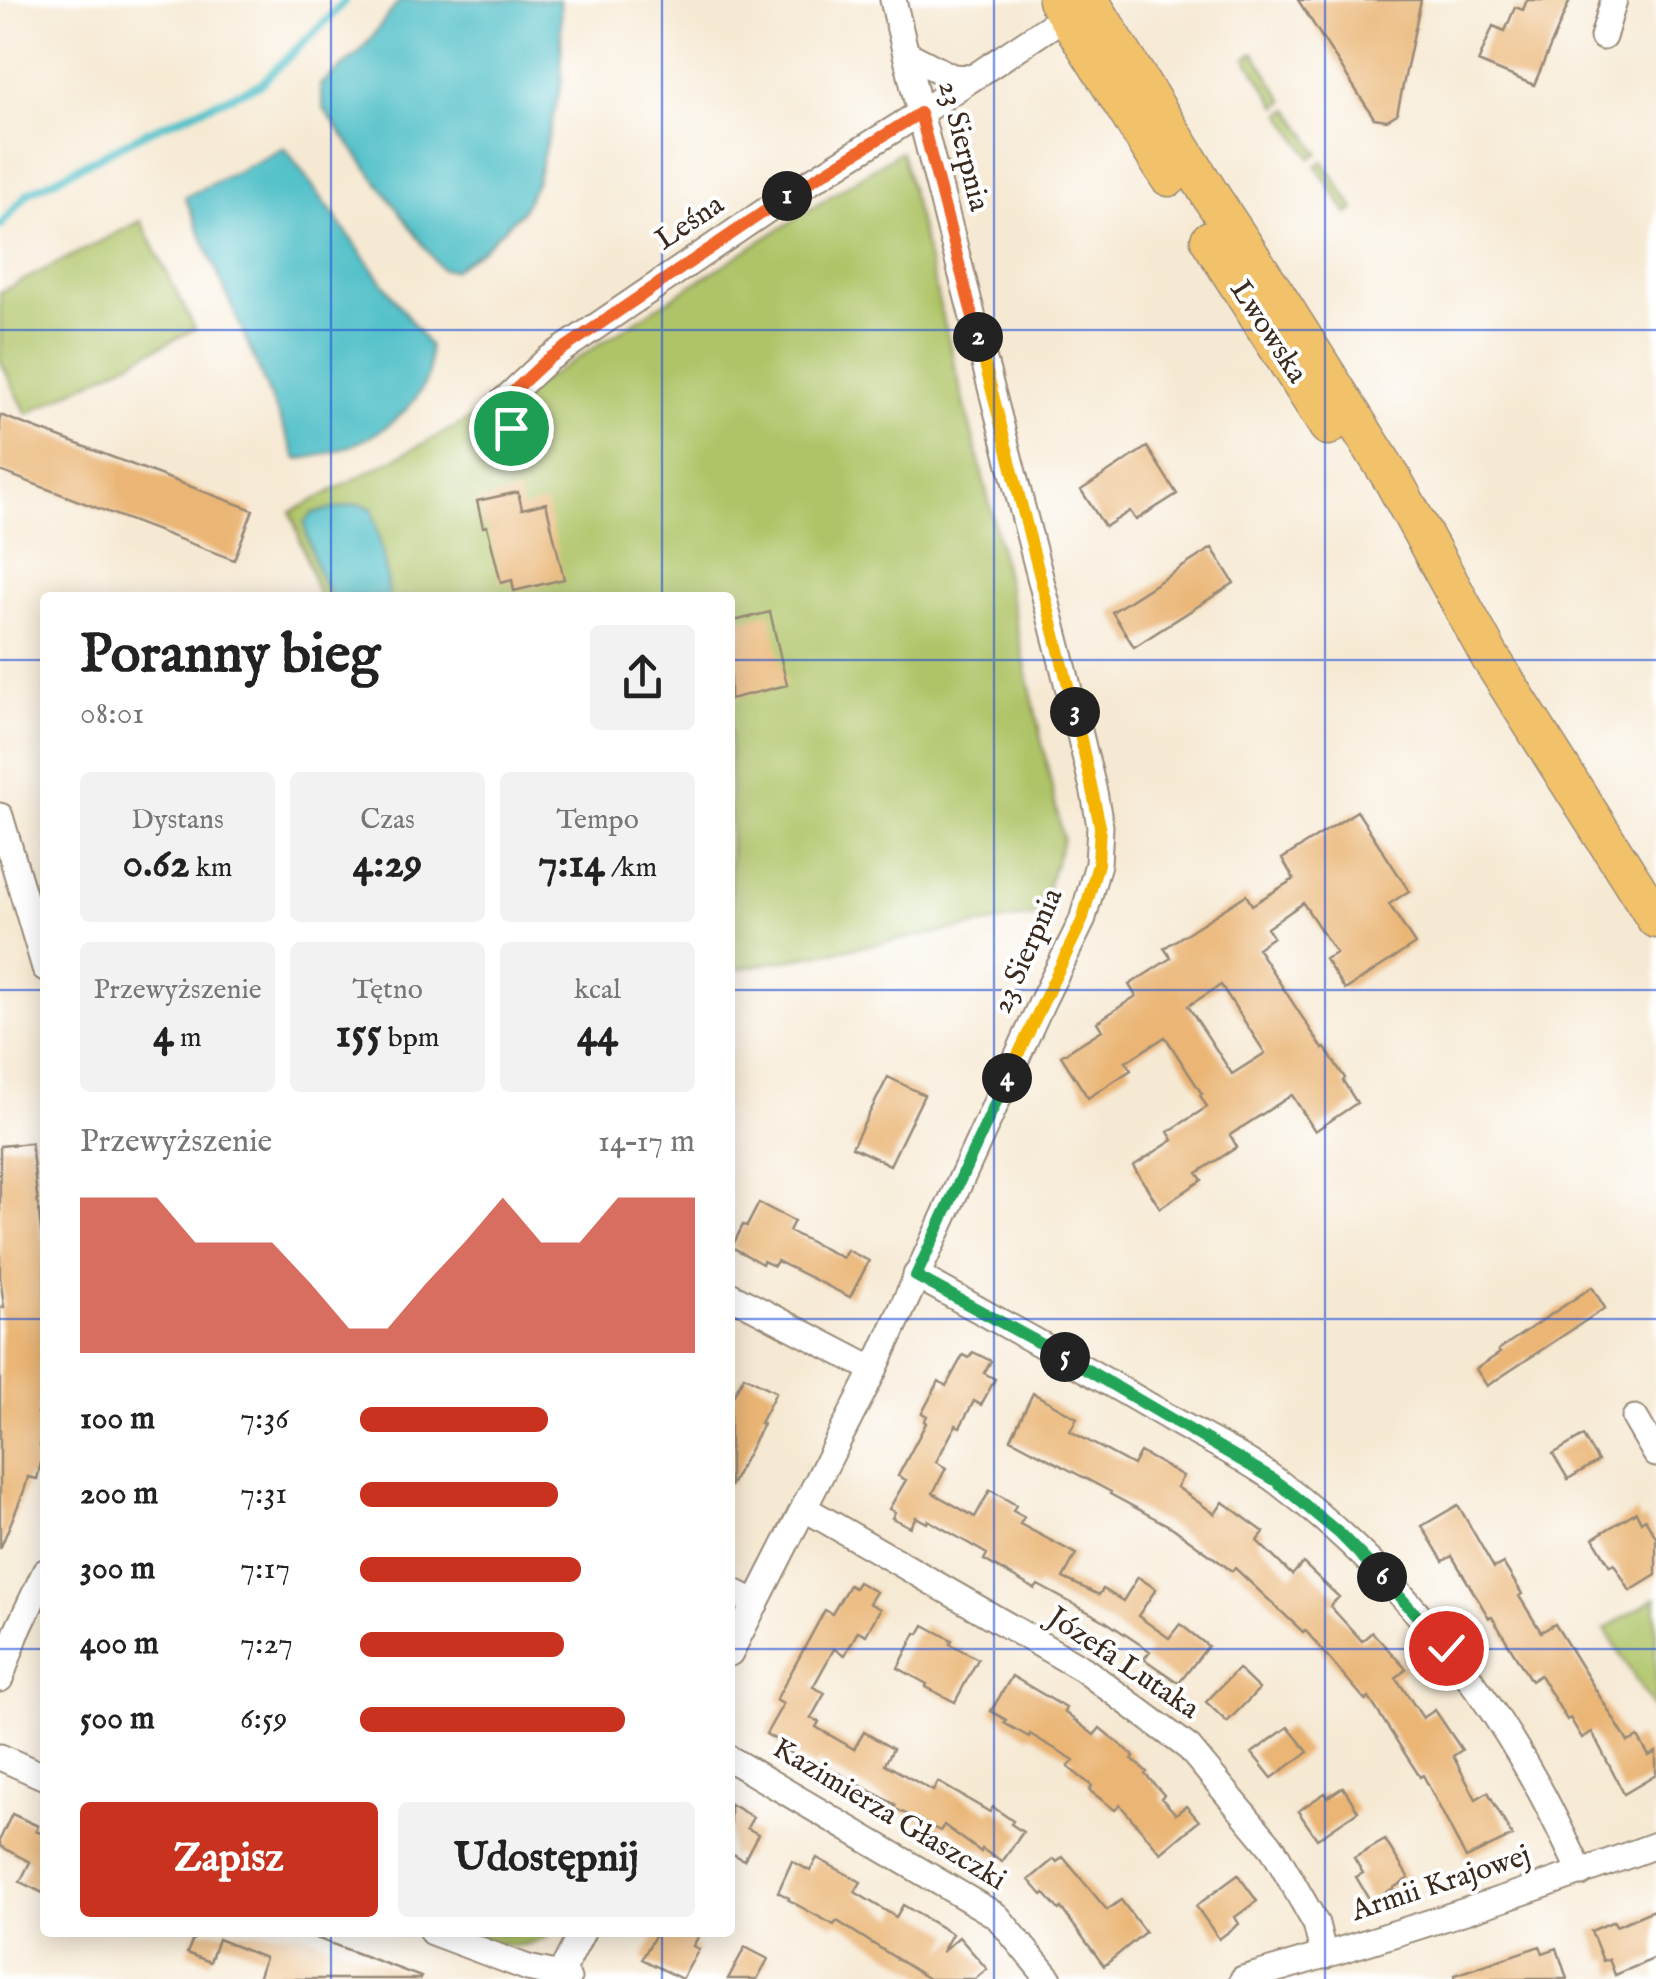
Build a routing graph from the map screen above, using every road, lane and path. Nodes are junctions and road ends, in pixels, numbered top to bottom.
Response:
1 (893, 0) edge
2 (1614, 0) edge
3 (1079, 3) edge
4 (1604, 37) dead end
5 (907, 54) junction
6 (972, 78) junction
7 (920, 113) junction
8 (528, 428) dead end
9 (0, 816) edge
10 (1656, 919) edge
11 (40, 951) edge
12 (916, 1276) junction
13 (735, 1298) edge
14 (874, 1370) junction
15 (1636, 1418) dead end
16 (1656, 1454) edge
17 (804, 1508) junction
18 (40, 1583) edge
19 (735, 1592) edge
20 (756, 1603) junction
21 (735, 1643) edge
22 (0, 1679) edge
23 (0, 1757) edge
24 (735, 1762) edge
25 (40, 1775) edge
26 (1656, 1845) edge
27 (1581, 1873) junction
28 (445, 1937) edge
29 (580, 1937) edge
30 (1324, 1956) junction
31 (562, 1978) edge
32 (1049, 1979) edge
33 (1243, 1979) edge

1 - 5 street, 23 Sierpnia
2 - 4 street
3 - 6 street, Leśna
3 - 10 main road, Lwowska
5 - 6 street, 23 Sierpnia
5 - 7 street, 23 Sierpnia
6 - 7 street, Leśna
7 - 8 street, Leśna
7 - 12 street, 23 Sierpnia
9 - 11 street
12 - 14 street, 23 Sierpnia
12 - 27 street
13 - 14 street
14 - 17 street, 23 Sierpnia
15 - 16 street
17 - 20 street, 23 Sierpnia
17 - 30 street, Józefa Lutaka
18 - 22 street
19 - 20 street
20 - 21 street, 23 Sierpnia
23 - 25 street
24 - 32 street, Kazimierza Głaszczki
26 - 27 street, Armii Krajowej
27 - 30 street, Armii Krajowej
28 - 31 street
29 - 31 street
30 - 33 street, Armii Krajowej

